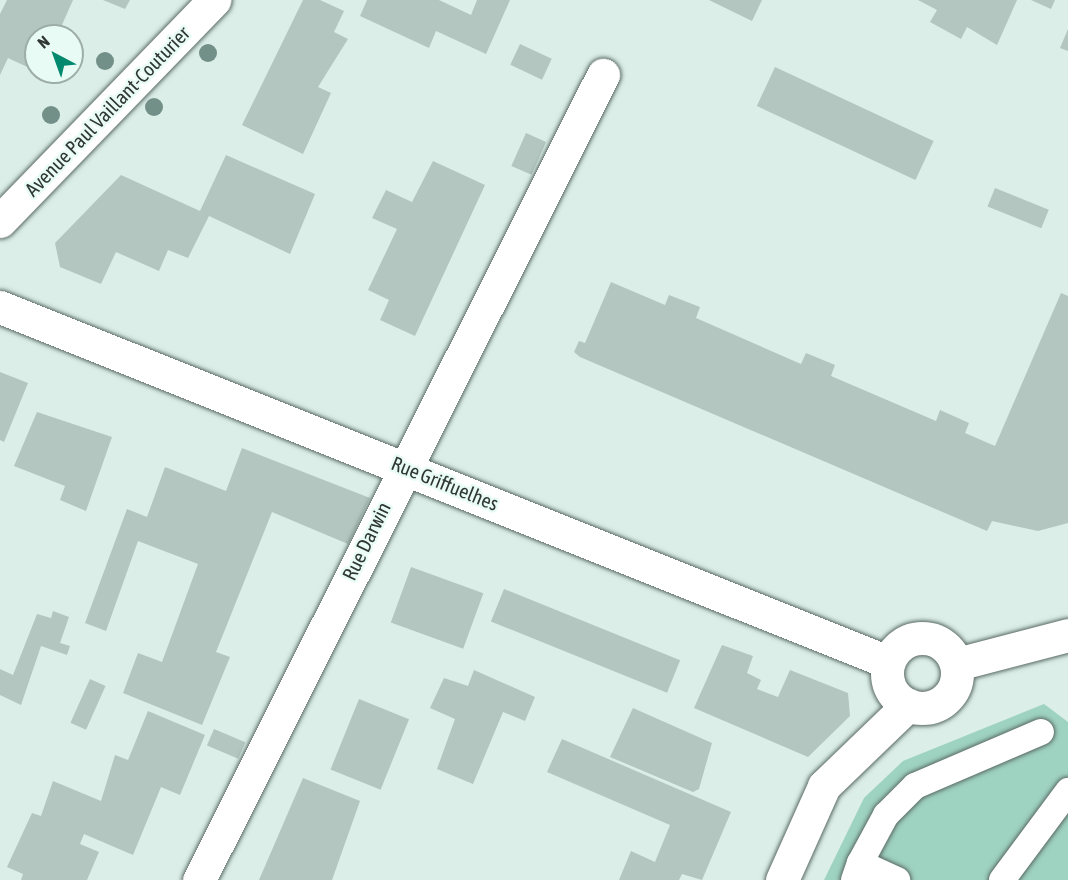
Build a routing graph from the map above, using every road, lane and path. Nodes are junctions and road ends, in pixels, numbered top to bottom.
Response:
1 (214, 0) edge
2 (603, 75) dead end
3 (0, 221) edge
4 (0, 307) edge
5 (403, 467) junction
6 (1068, 635) edge
7 (888, 662) junction
8 (957, 664) junction
9 (908, 705) junction
10 (1041, 732) dead end
11 (1068, 791) edge
12 (857, 872) edge
13 (199, 880) edge
14 (782, 880) edge
15 (897, 880) edge
16 (1002, 880) edge

1 - 3 street, Avenue Paul Vaillant-Couturier
2 - 5 street, Rue Darwin
4 - 5 street, Rue Griffuelhes
5 - 7 street, Rue Griffuelhes
5 - 13 street, Rue Darwin
6 - 8 street
7 - 8 street
7 - 9 street
8 - 9 street
9 - 14 street
10 - 12 lane
11 - 16 lane
12 - 15 lane

